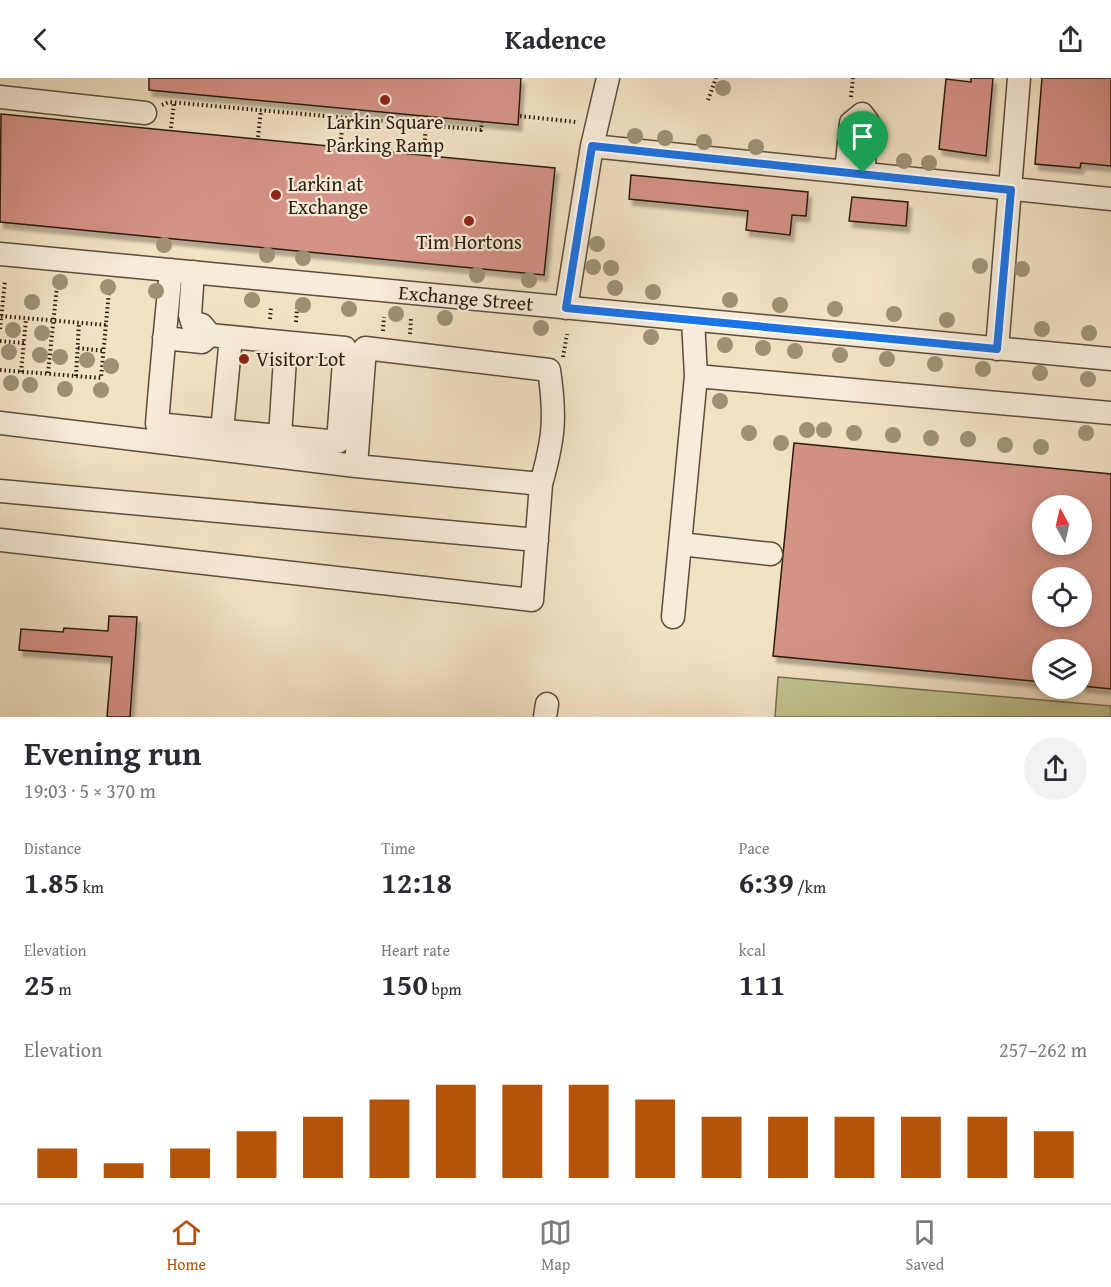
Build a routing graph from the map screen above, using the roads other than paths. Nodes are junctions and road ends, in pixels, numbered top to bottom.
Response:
1 (608, 78) edge
2 (1020, 78) edge
3 (0, 97) edge
4 (145, 113) dead end
5 (592, 146) junction
6 (1011, 190) junction
7 (1111, 199) edge
8 (0, 254) edge
9 (182, 271) junction
10 (566, 308) junction
11 (693, 320) junction
12 (220, 336) junction
13 (164, 338) junction
14 (285, 343) junction
15 (997, 349) junction
16 (1111, 359) edge
17 (696, 376) junction
18 (1111, 413) edge
19 (0, 423) edge
20 (222, 431) junction
21 (280, 436) junction
22 (356, 466) junction
23 (541, 484) junction
24 (0, 491) edge
25 (0, 540) edge
26 (537, 540) junction
27 (680, 544) junction
28 (771, 554) dead end
29 (673, 617) dead end

1 - 5 street
2 - 6 street
3 - 4 street
5 - 6 street
5 - 10 street
6 - 7 street
6 - 15 street
8 - 9 street, Exchange Street
9 - 10 street, Exchange Street
9 - 12 street
9 - 13 street
10 - 11 street, Exchange Street
11 - 15 street, Exchange Street
11 - 17 street
12 - 13 street
12 - 14 street
12 - 20 street
13 - 20 street
14 - 21 street
14 - 21 street
15 - 16 street, Exchange Street
17 - 18 street
17 - 27 street
19 - 22 street
20 - 21 street
22 - 23 street
22 - 23 street
23 - 26 street
24 - 26 street
25 - 26 street
27 - 28 street
27 - 29 street

